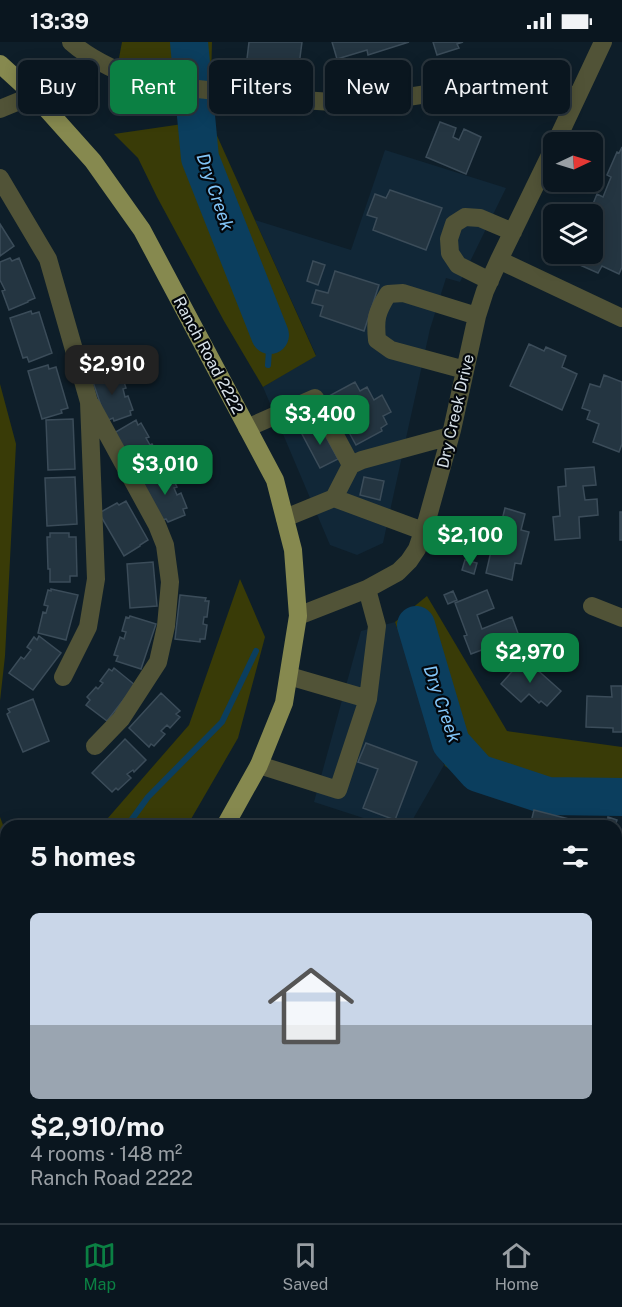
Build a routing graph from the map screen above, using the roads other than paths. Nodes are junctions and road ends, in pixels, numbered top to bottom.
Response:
1 (71, 42) edge
2 (603, 42) edge
3 (0, 64) edge
4 (18, 80) edge
5 (578, 95) junction
6 (18, 102) edge
7 (0, 109) edge
8 (51, 114) edge
9 (561, 132) edge
10 (543, 170) edge
11 (0, 178) edge
12 (513, 232) junction
13 (499, 260) junction
14 (490, 280) junction
15 (477, 316) junction
16 (622, 318) edge
17 (465, 370) junction
18 (89, 402) junction
19 (248, 428) junction
20 (450, 436) junction
21 (351, 465) junction
22 (334, 498) junction
23 (285, 518) junction
24 (423, 531) junction
25 (367, 589) junction
26 (592, 606) dead end
27 (298, 616) junction
28 (622, 618) edge
29 (289, 676) junction
30 (63, 677) dead end
31 (368, 699) junction
32 (95, 746) dead end
33 (260, 765) junction
34 (228, 820) edge

1 - 5 street
2 - 5 street
3 - 4 main road, Ranch Road 2222
5 - 9 street
6 - 7 street
8 - 19 main road, Ranch Road 2222
10 - 12 street, Dry Creek Drive
11 - 18 street
12 - 13 street, Dry Creek Drive
12 - 14 street
13 - 14 street, Dry Creek Drive
13 - 16 street
14 - 15 street, Dry Creek Drive
15 - 17 street, Dry Creek Drive
15 - 17 street
17 - 20 street, Dry Creek Drive
18 - 30 street
18 - 32 street
19 - 21 street
19 - 23 main road, Ranch Road 2222
20 - 21 street
20 - 24 street, Dry Creek Drive
21 - 22 street
22 - 23 street
22 - 24 street
23 - 27 main road, Ranch Road 2222
24 - 25 street, Dry Creek Drive
25 - 27 street, Dry Creek Drive
25 - 31 street
26 - 28 street
27 - 29 main road, Ranch Road 2222
29 - 31 street
29 - 33 main road, Ranch Road 2222
31 - 33 street
33 - 34 main road, Ranch Road 2222

